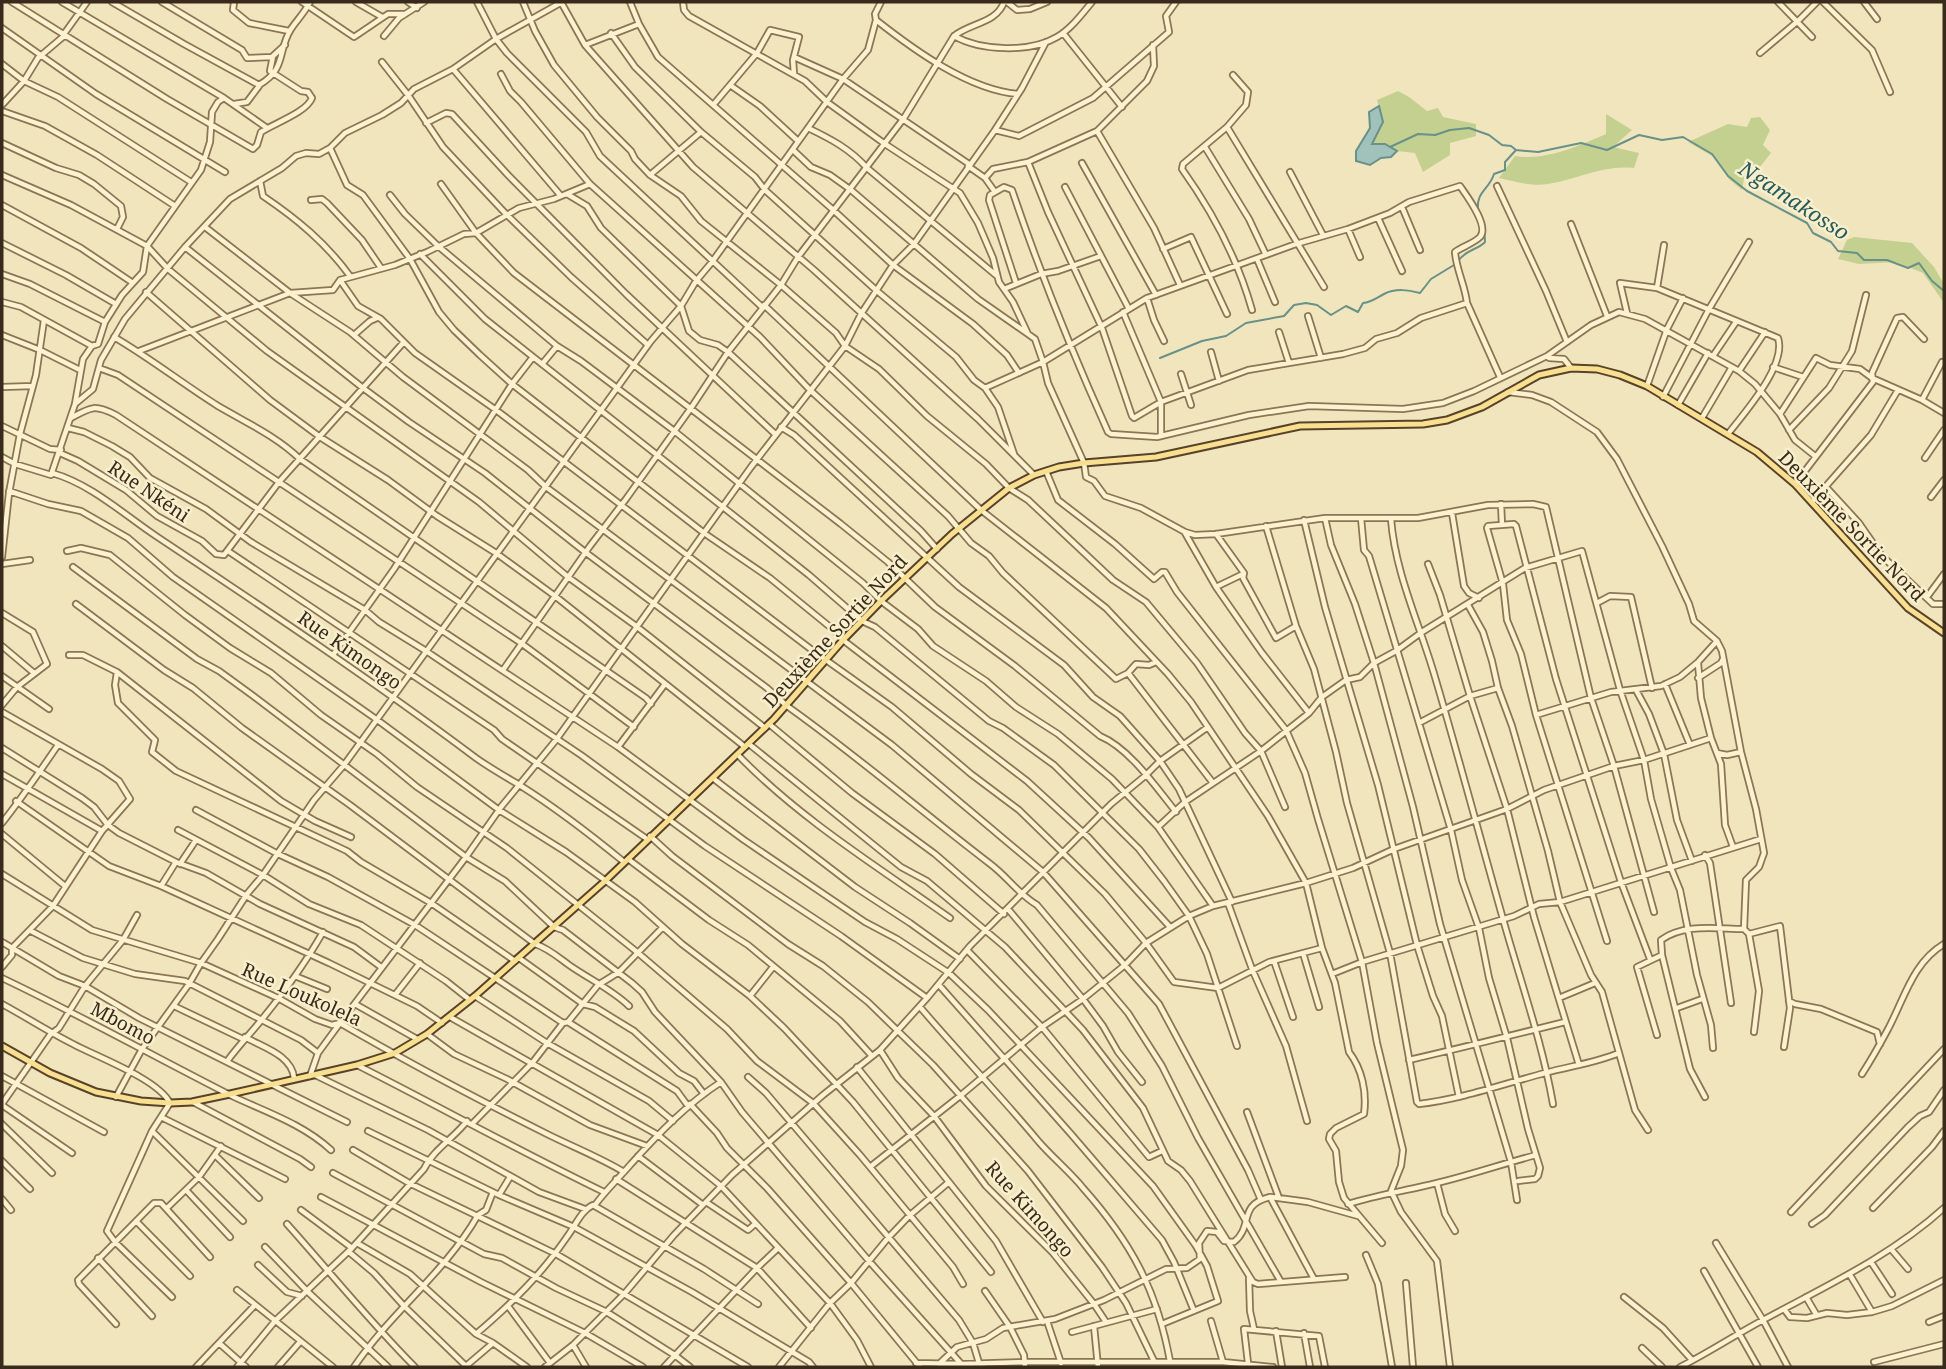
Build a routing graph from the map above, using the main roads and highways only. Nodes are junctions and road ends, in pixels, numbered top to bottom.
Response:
1 (1944, 633) edge
2 (2, 1046) edge

1 - 2 main road, Deuxième Sortie Nord

